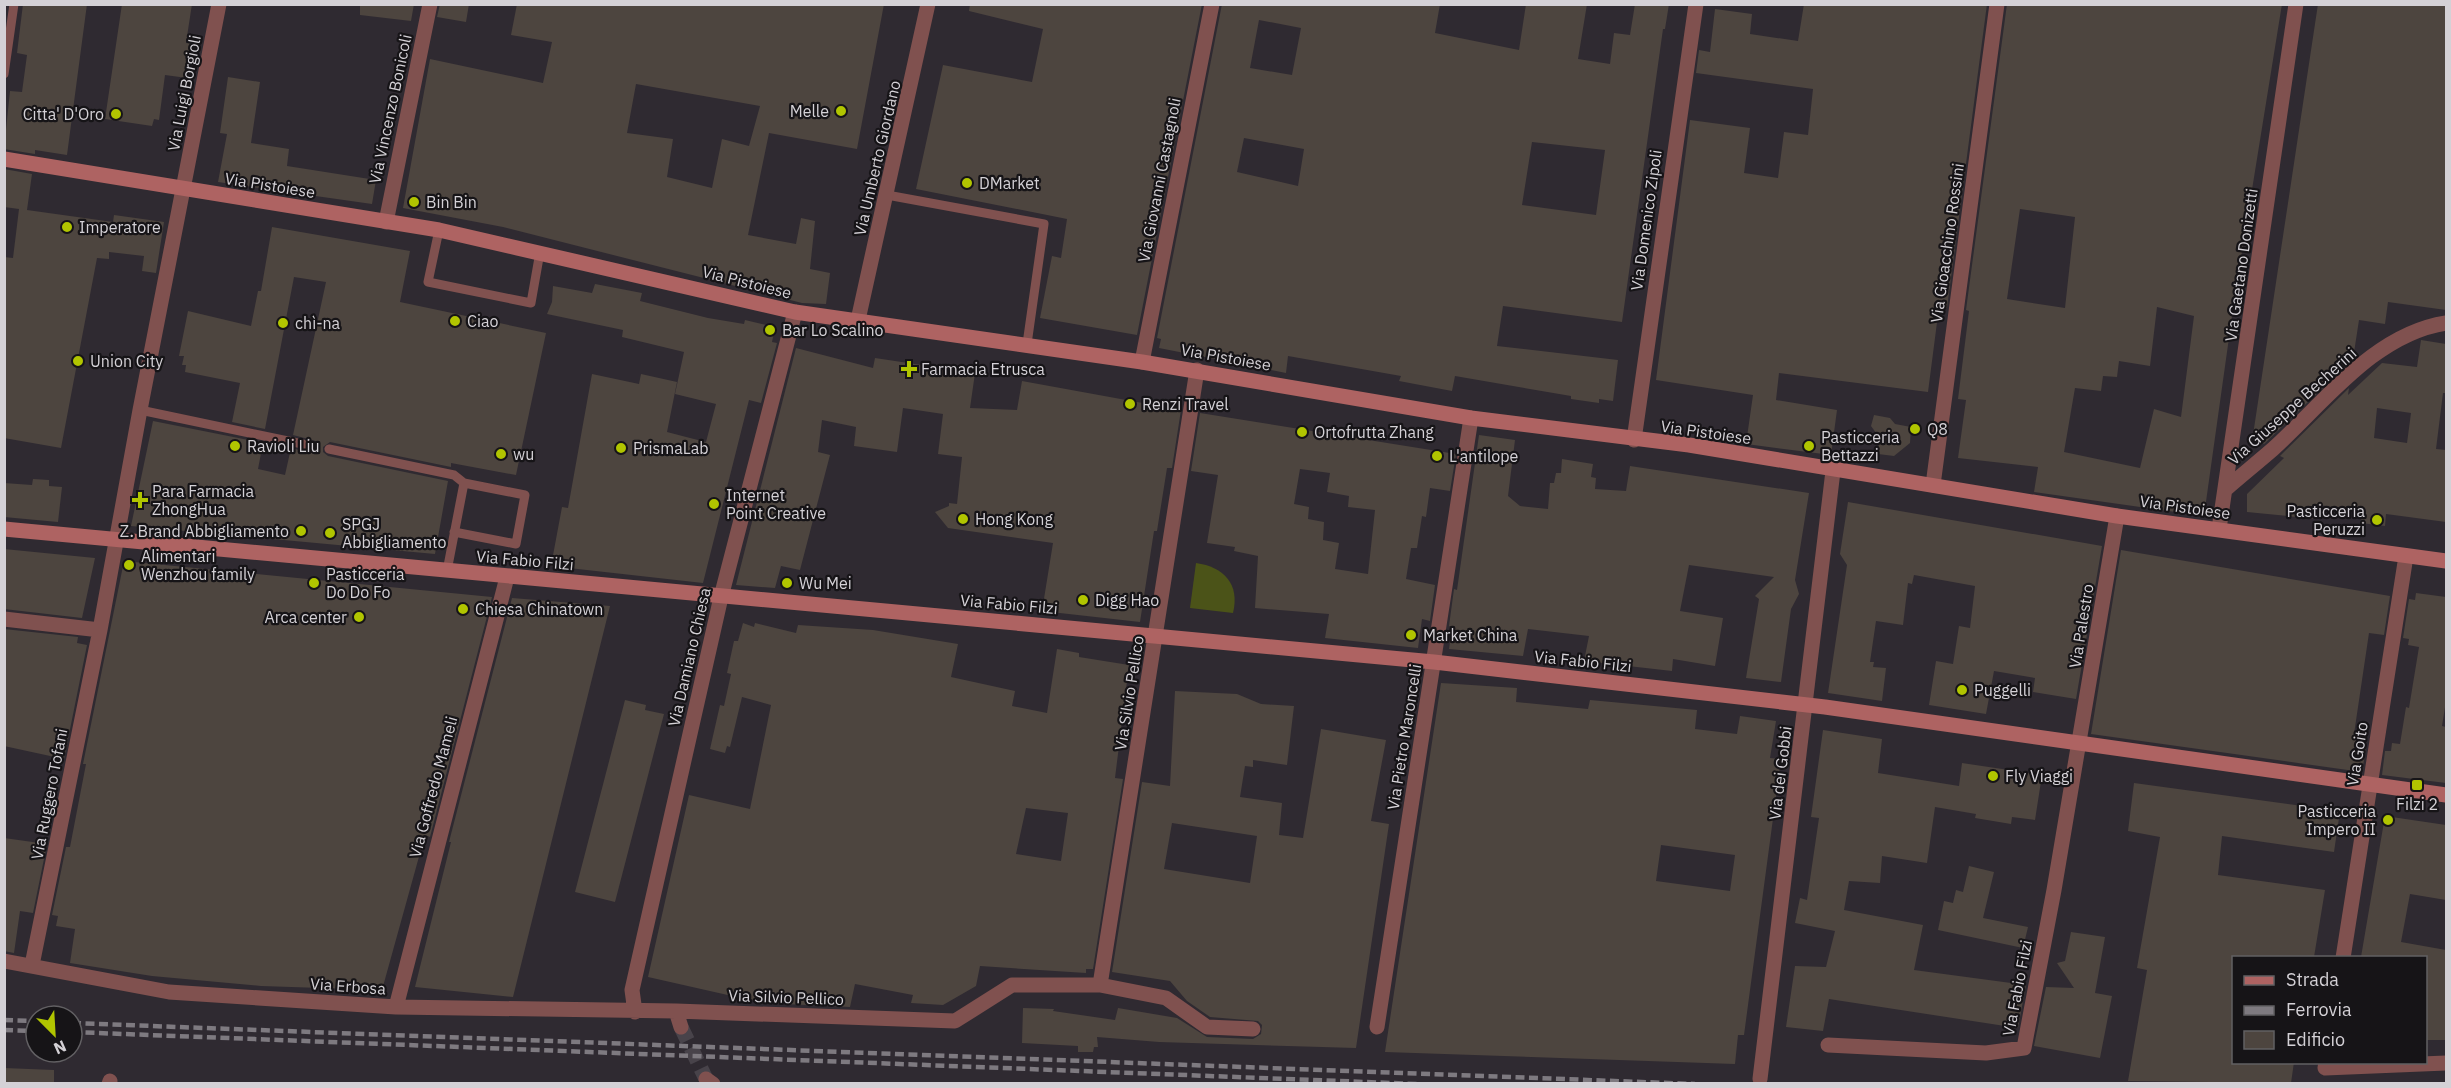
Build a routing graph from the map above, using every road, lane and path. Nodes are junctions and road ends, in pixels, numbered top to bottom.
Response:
1 (14, 4) edge
2 (219, 4) edge
3 (430, 4) edge
4 (928, 4) edge
5 (1212, 4) edge
6 (1696, 4) edge
7 (1997, 4) edge
8 (2296, 4) edge
9 (4, 74) edge
10 (4, 159) edge
11 (184, 189) junction
12 (887, 195) junction
13 (386, 222) junction
14 (439, 230) junction
15 (540, 252) junction
16 (795, 312) junction
17 (858, 320) junction
18 (2446, 323) edge
19 (1027, 344) junction
20 (1142, 362) junction
21 (1197, 370) junction
22 (140, 410) junction
23 (1471, 418) junction
24 (1634, 440) junction
25 (312, 446) dead end
26 (329, 449) dead end
27 (1833, 471) junction
28 (464, 483) junction
29 (1933, 485) junction
30 (2227, 488) junction
31 (2117, 516) junction
32 (4, 529) edge
33 (2219, 530) junction
34 (454, 532) junction
35 (116, 539) junction
36 (2406, 556) junction
37 (2446, 561) edge
38 (447, 571) junction
39 (507, 577) junction
40 (721, 597) junction
41 (4, 619) edge
42 (100, 630) junction
43 (1157, 635) junction
44 (1434, 662) junction
45 (1804, 704) junction
46 (2080, 741) junction
47 (2371, 785) junction
48 (2446, 795) edge
49 (2343, 956) edge
50 (4, 961) edge
51 (32, 965) junction
52 (1100, 985) junction
53 (396, 1007) junction
54 (676, 1011) junction
55 (635, 1012) junction
56 (681, 1026) tunnel mouth
57 (1377, 1026) dead end
58 (1253, 1029) dead end
59 (1828, 1045) dead end
60 (2446, 1063) edge
61 (2326, 1064) edge
62 (2422, 1064) edge
63 (2427, 1064) edge
64 (1760, 1079) dead end

1 - 9 lane
2 - 11 street, Via Luigi Borgioli
3 - 13 street, Via Vincenzo Bonicoli
4 - 12 street, Via Umberto Giordano
5 - 20 street, Via Giovanni Castagnoli
6 - 24 street, Via Domenico Zipoli
7 - 29 street, Via Gioacchino Rossini
8 - 30 street, Via Gaetano Donizetti
10 - 11 street, Via Pistoiese
11 - 13 street, Via Pistoiese
11 - 22 street, Via Luigi Borgioli
12 - 17 street, Via Umberto Giordano
12 - 19 lane
13 - 14 street, Via Pistoiese
14 - 15 street, Via Pistoiese
14 - 15 lane
15 - 16 street, Via Pistoiese
16 - 17 street, Via Pistoiese
16 - 40 street, Via Damiano Chiesa
17 - 19 street, Via Pistoiese
18 - 30 street, Via Giuseppe Becherini
19 - 20 street, Via Pistoiese
20 - 21 street, Via Pistoiese
21 - 23 street, Via Pistoiese
21 - 43 street, Via Silvio Pellico
22 - 25 lane
22 - 35 street, Via Ruggero Tofani
23 - 24 street, Via Pistoiese
23 - 44 street, Via Pietro Maroncelli
24 - 27 street, Via Pistoiese
26 - 28 lane
27 - 29 street, Via Pistoiese
27 - 45 street, Via dei Gobbi
28 - 34 lane
28 - 34 lane
29 - 31 street, Via Pistoiese
30 - 33 street, Via Gaetano Donizetti
31 - 33 street, Via Pistoiese
31 - 46 street, Via Palestro
32 - 35 street, Via Fabio Filzi
33 - 36 street, Via Pistoiese
34 - 38 lane
35 - 38 street, Via Fabio Filzi
35 - 42 street, Via Ruggero Tofani
36 - 37 street, Via Pistoiese
36 - 47 street, Via Goito
38 - 39 street, Via Fabio Filzi
39 - 40 street, Via Fabio Filzi
39 - 53 street, Via Goffredo Mameli
40 - 43 street, Via Fabio Filzi
40 - 55 street, Via Damiano Chiesa
41 - 42 street
42 - 51 street, Via Ruggero Tofani
43 - 44 street, Via Fabio Filzi
43 - 52 street, Via Silvio Pellico
44 - 45 street, Via Fabio Filzi
44 - 57 street, Via Pietro Maroncelli
45 - 46 street, Via Fabio Filzi
45 - 64 street, Via dei Gobbi
46 - 47 street, Via Fabio Filzi
46 - 59 street, Via Fabio Filzi
47 - 48 street, Via Fabio Filzi
47 - 49 street, Via Goito
50 - 51 street, Via Erbosa
51 - 53 street, Via Erbosa
52 - 54 street, Via Silvio Pellico
52 - 58 street, Via Silvio Pellico
53 - 55 street, Via Erbosa
54 - 55 street, Via Erbosa
54 - 56 street
60 - 63 street
61 - 62 street

